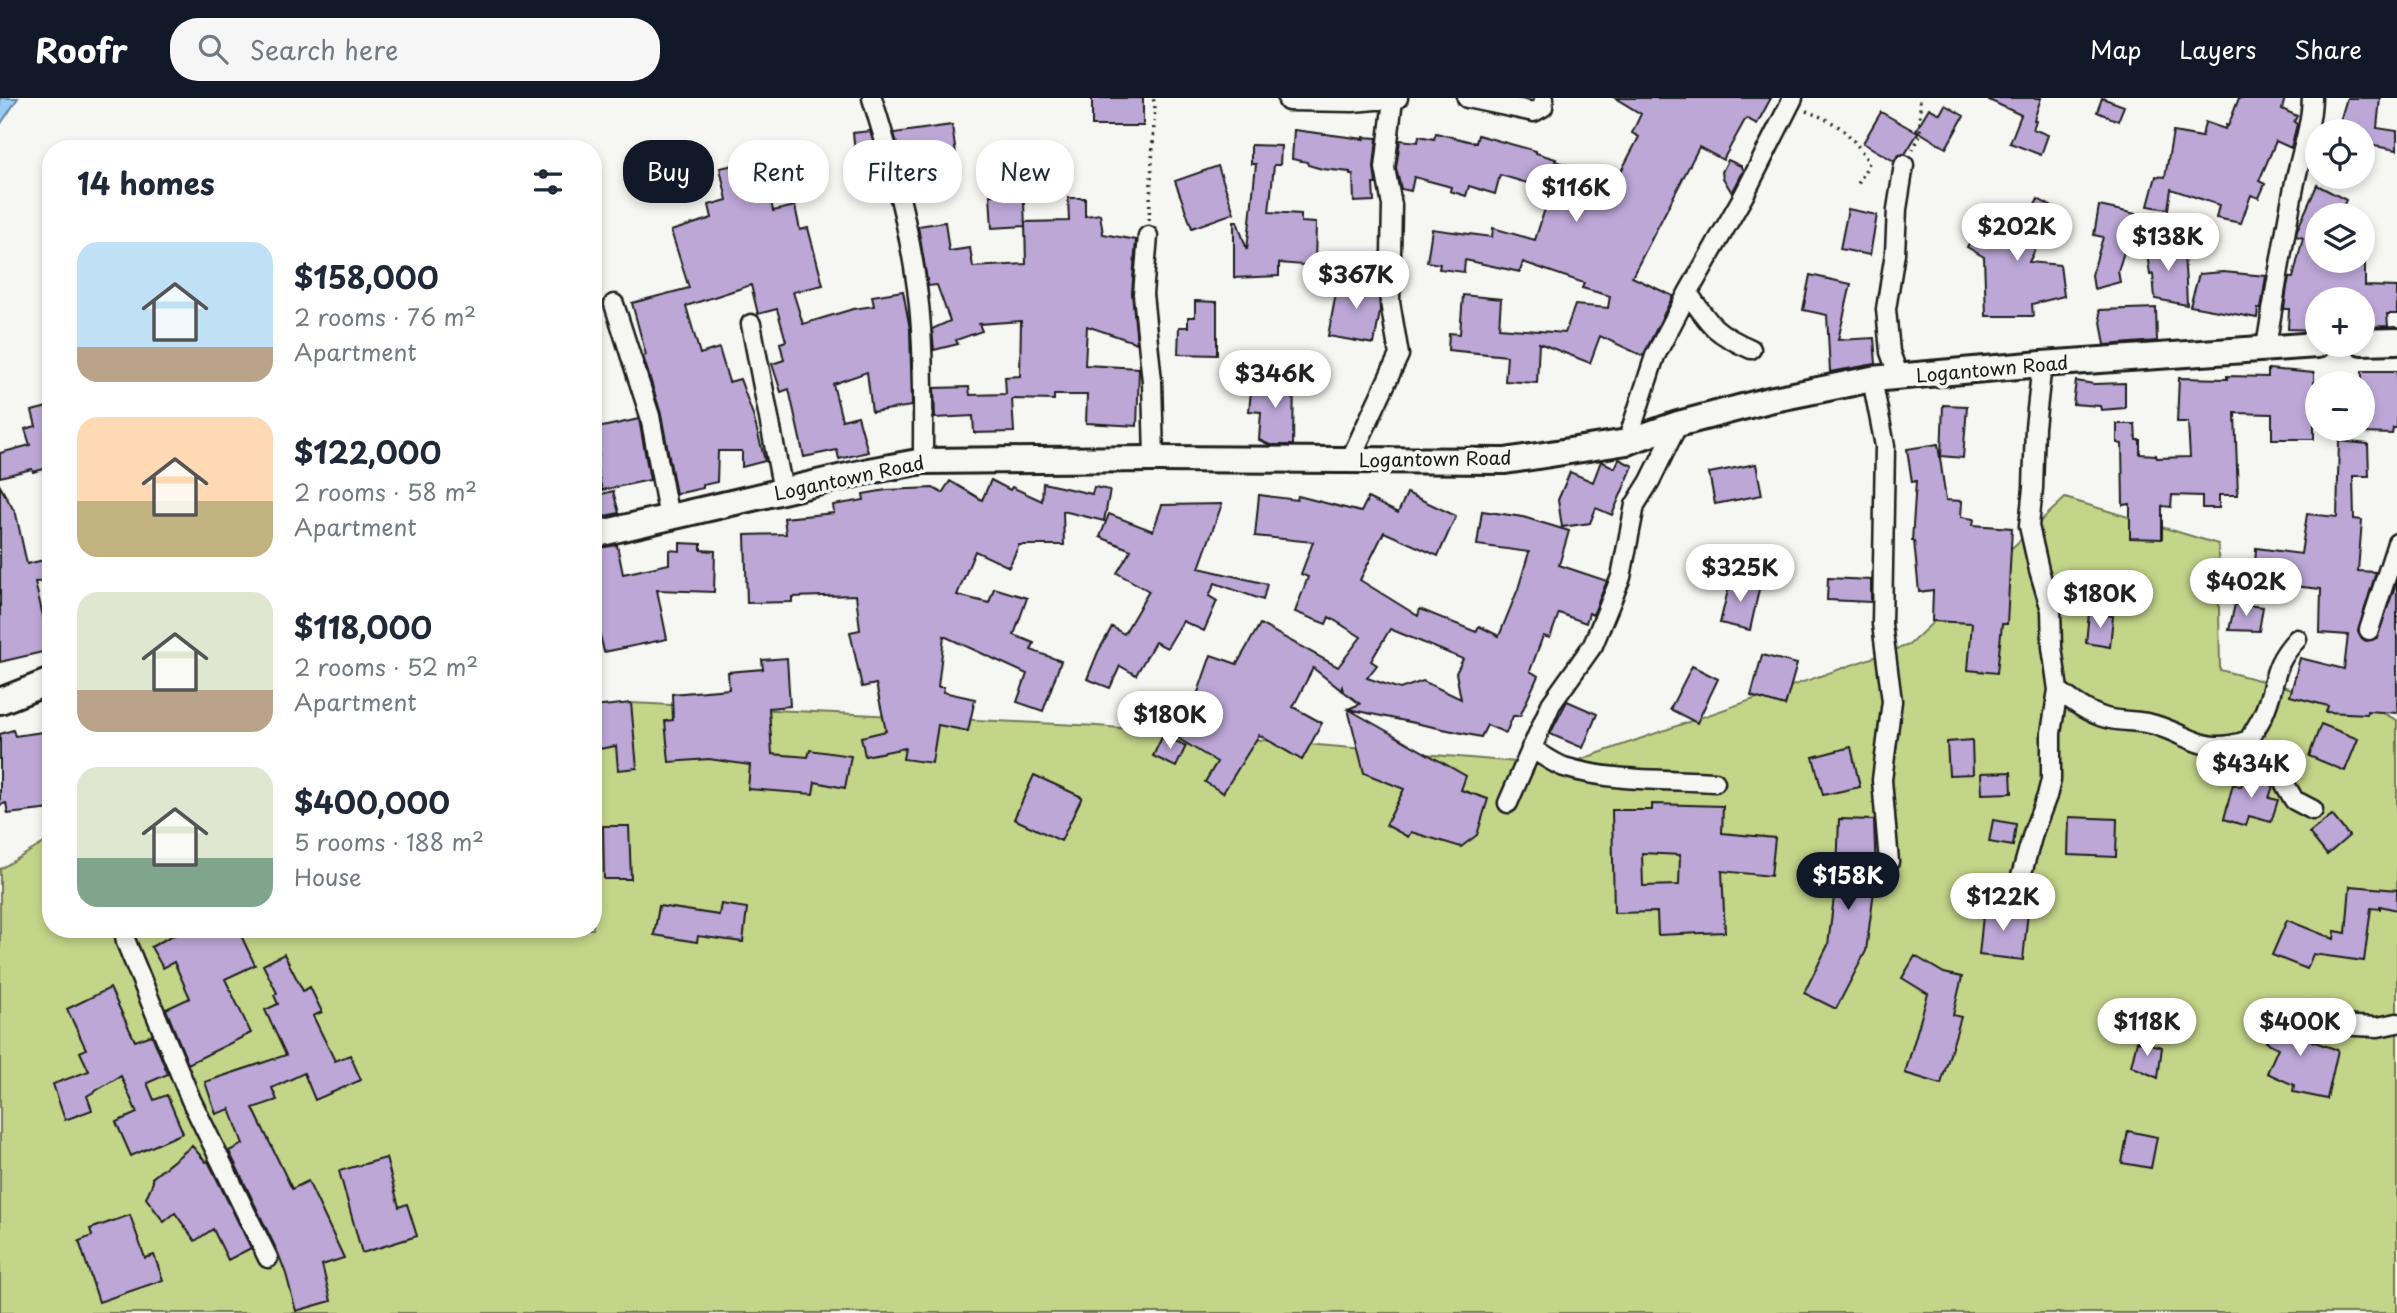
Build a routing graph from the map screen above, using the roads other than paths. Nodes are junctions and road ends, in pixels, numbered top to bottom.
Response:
1 (872, 98) edge
2 (1467, 98) edge
3 (1544, 98) edge
4 (2312, 98) edge
5 (1396, 99) edge
6 (1288, 101) dead end
7 (1792, 102) edge
8 (1904, 165) road end
9 (1148, 236) road end
10 (1688, 293) junction
11 (614, 304) dead end
12 (751, 324) dead end
13 (2397, 341) edge
14 (2375, 342) edge
15 (2305, 345) edge
16 (2266, 347) junction
17 (1751, 349) dead end
18 (2042, 364) junction
19 (1899, 377) junction
20 (1872, 379) junction
21 (1678, 424) junction
22 (1627, 442) junction
23 (1154, 459) junction
24 (1349, 460) junction
25 (923, 461) junction
26 (783, 491) junction
27 (669, 518) junction
28 (602, 533) edge
29 (2397, 544) edge
30 (2369, 630) dead end
31 (2297, 639) dead end
32 (42, 685) edge
33 (2058, 690) junction
34 (0, 701) edge
35 (2249, 740) junction
36 (1531, 748) junction
37 (1715, 782) dead end
38 (1508, 803) dead end
39 (2313, 810) dead end
40 (1889, 862) dead end
41 (2016, 894) dead end
42 (125, 938) edge
43 (2304, 1011) dead end
44 (2397, 1023) edge
45 (268, 1258) dead end

1 - 25 street
2 - 3 street
4 - 16 street
5 - 6 street
5 - 24 street
7 - 10 street
8 - 19 street
9 - 23 street
10 - 17 street
10 - 22 street
11 - 27 street
12 - 26 street
13 - 14 street
15 - 16 street, Logantown Road
16 - 18 street, Logantown Road
18 - 19 street, Logantown Road
18 - 33 street
19 - 20 street, Logantown Road
20 - 21 street, Logantown Road
20 - 40 street
21 - 22 street, Logantown Road
21 - 36 street
22 - 24 street, Logantown Road
23 - 24 street, Logantown Road
23 - 25 street, Logantown Road
25 - 26 street, Logantown Road
26 - 27 street, Logantown Road
27 - 28 street, Logantown Road
29 - 30 street
31 - 35 street
32 - 34 street
33 - 35 street
33 - 41 street
35 - 39 street
36 - 37 street
36 - 38 street
42 - 45 street
43 - 44 street

